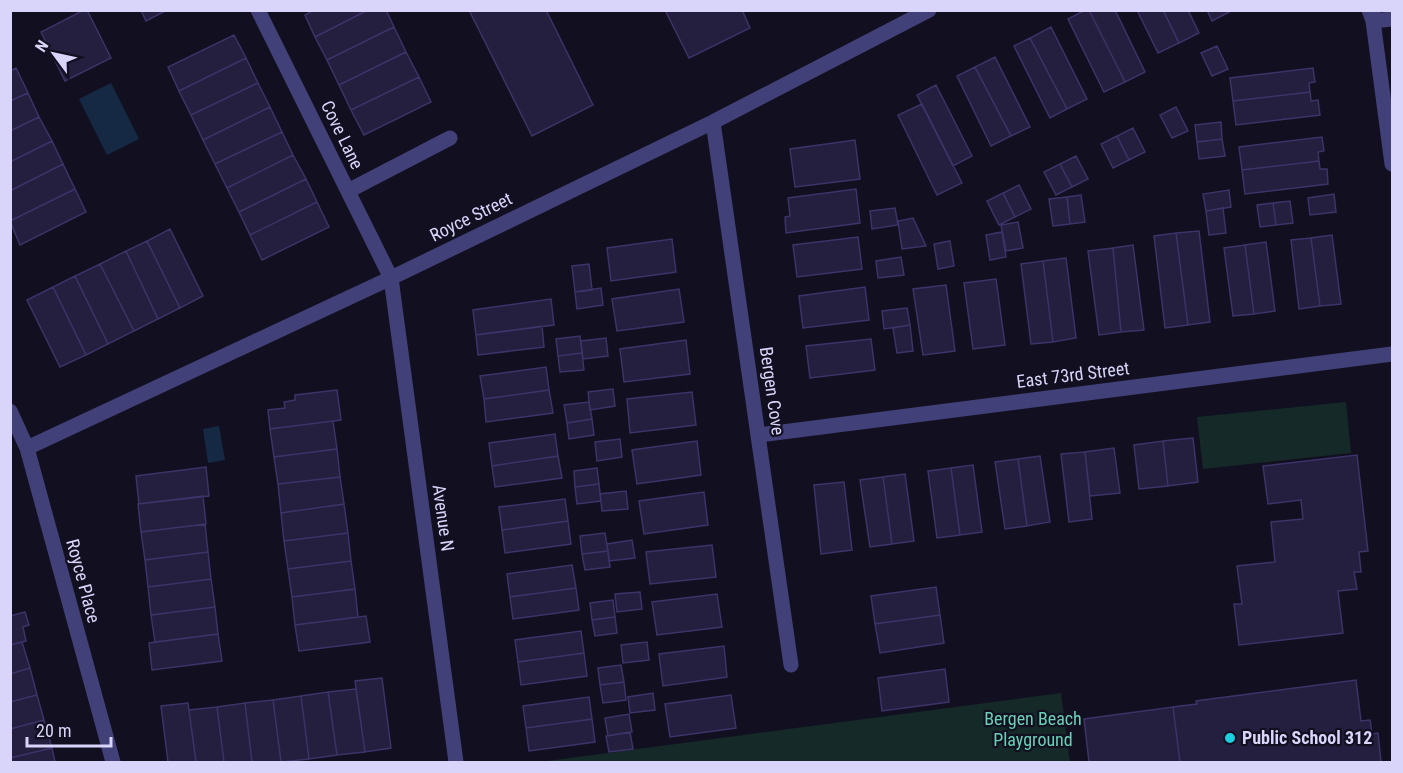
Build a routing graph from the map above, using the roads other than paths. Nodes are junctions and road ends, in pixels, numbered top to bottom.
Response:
1 (258, 10) edge
2 (928, 10) edge
3 (1372, 14) edge
4 (1392, 19) edge
5 (713, 122) junction
6 (450, 138) dead end
7 (1392, 164) edge
8 (348, 191) junction
9 (391, 278) junction
10 (1392, 354) edge
11 (10, 411) edge
12 (759, 435) junction
13 (27, 448) junction
14 (791, 665) dead end
15 (113, 762) edge
16 (456, 762) edge

1 - 8 street, Cove Lane
2 - 5 street, Royce Street
3 - 4 street
3 - 7 street
5 - 9 street, Royce Street
5 - 12 street, Bergen Cove
6 - 8 street
8 - 9 street, Cove Lane
9 - 13 street, Royce Street
9 - 16 street, Avenue N
10 - 12 street, East 73rd Street
11 - 13 street, Royce Place
12 - 14 street, Bergen Cove
13 - 15 street, Royce Place

